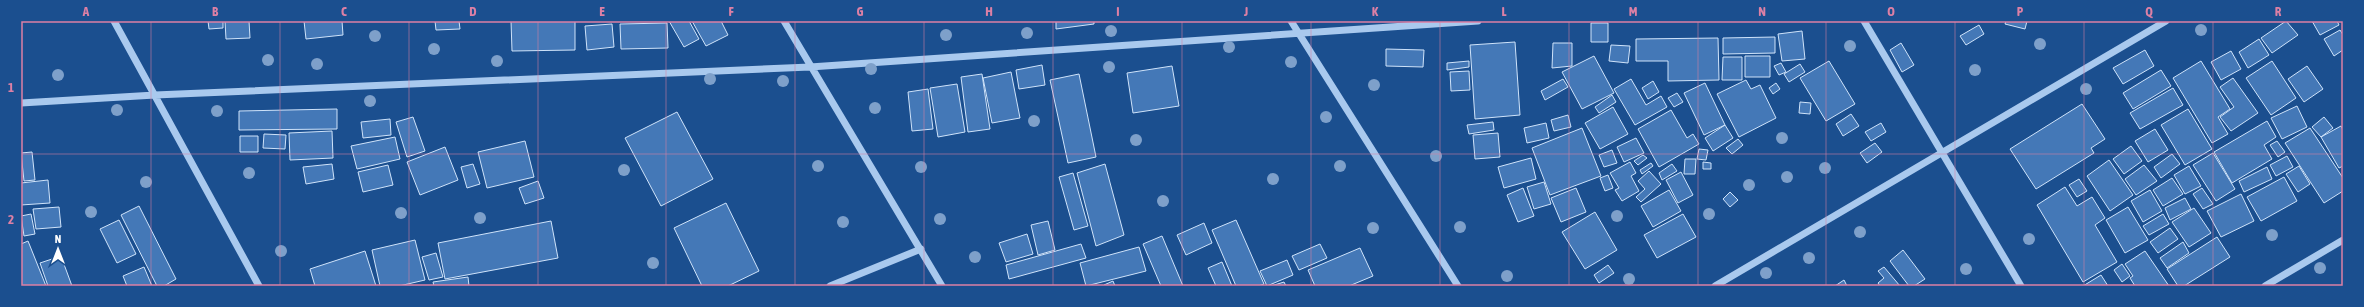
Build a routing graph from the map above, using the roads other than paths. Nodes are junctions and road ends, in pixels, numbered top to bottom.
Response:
1 (114, 21) edge
2 (784, 21) edge
3 (1291, 21) edge
4 (1478, 21) edge
5 (1864, 21) edge
6 (2166, 21) edge
7 (1299, 35) junction
8 (810, 67) junction
9 (155, 95) junction
10 (21, 103) edge
11 (1944, 152) junction
12 (2343, 240) edge
13 (921, 249) junction
14 (259, 286) edge
15 (830, 286) edge
16 (942, 286) edge
17 (1458, 286) edge
18 (1715, 286) edge
19 (2021, 286) edge
20 (2265, 286) edge

1 - 9 street
2 - 8 street
3 - 7 street
4 - 7 street
5 - 11 street
6 - 11 street
7 - 8 street
7 - 17 street
8 - 9 street
8 - 13 street
9 - 10 street
9 - 14 street
11 - 18 street
11 - 19 street
12 - 20 street
13 - 15 street
13 - 16 street

